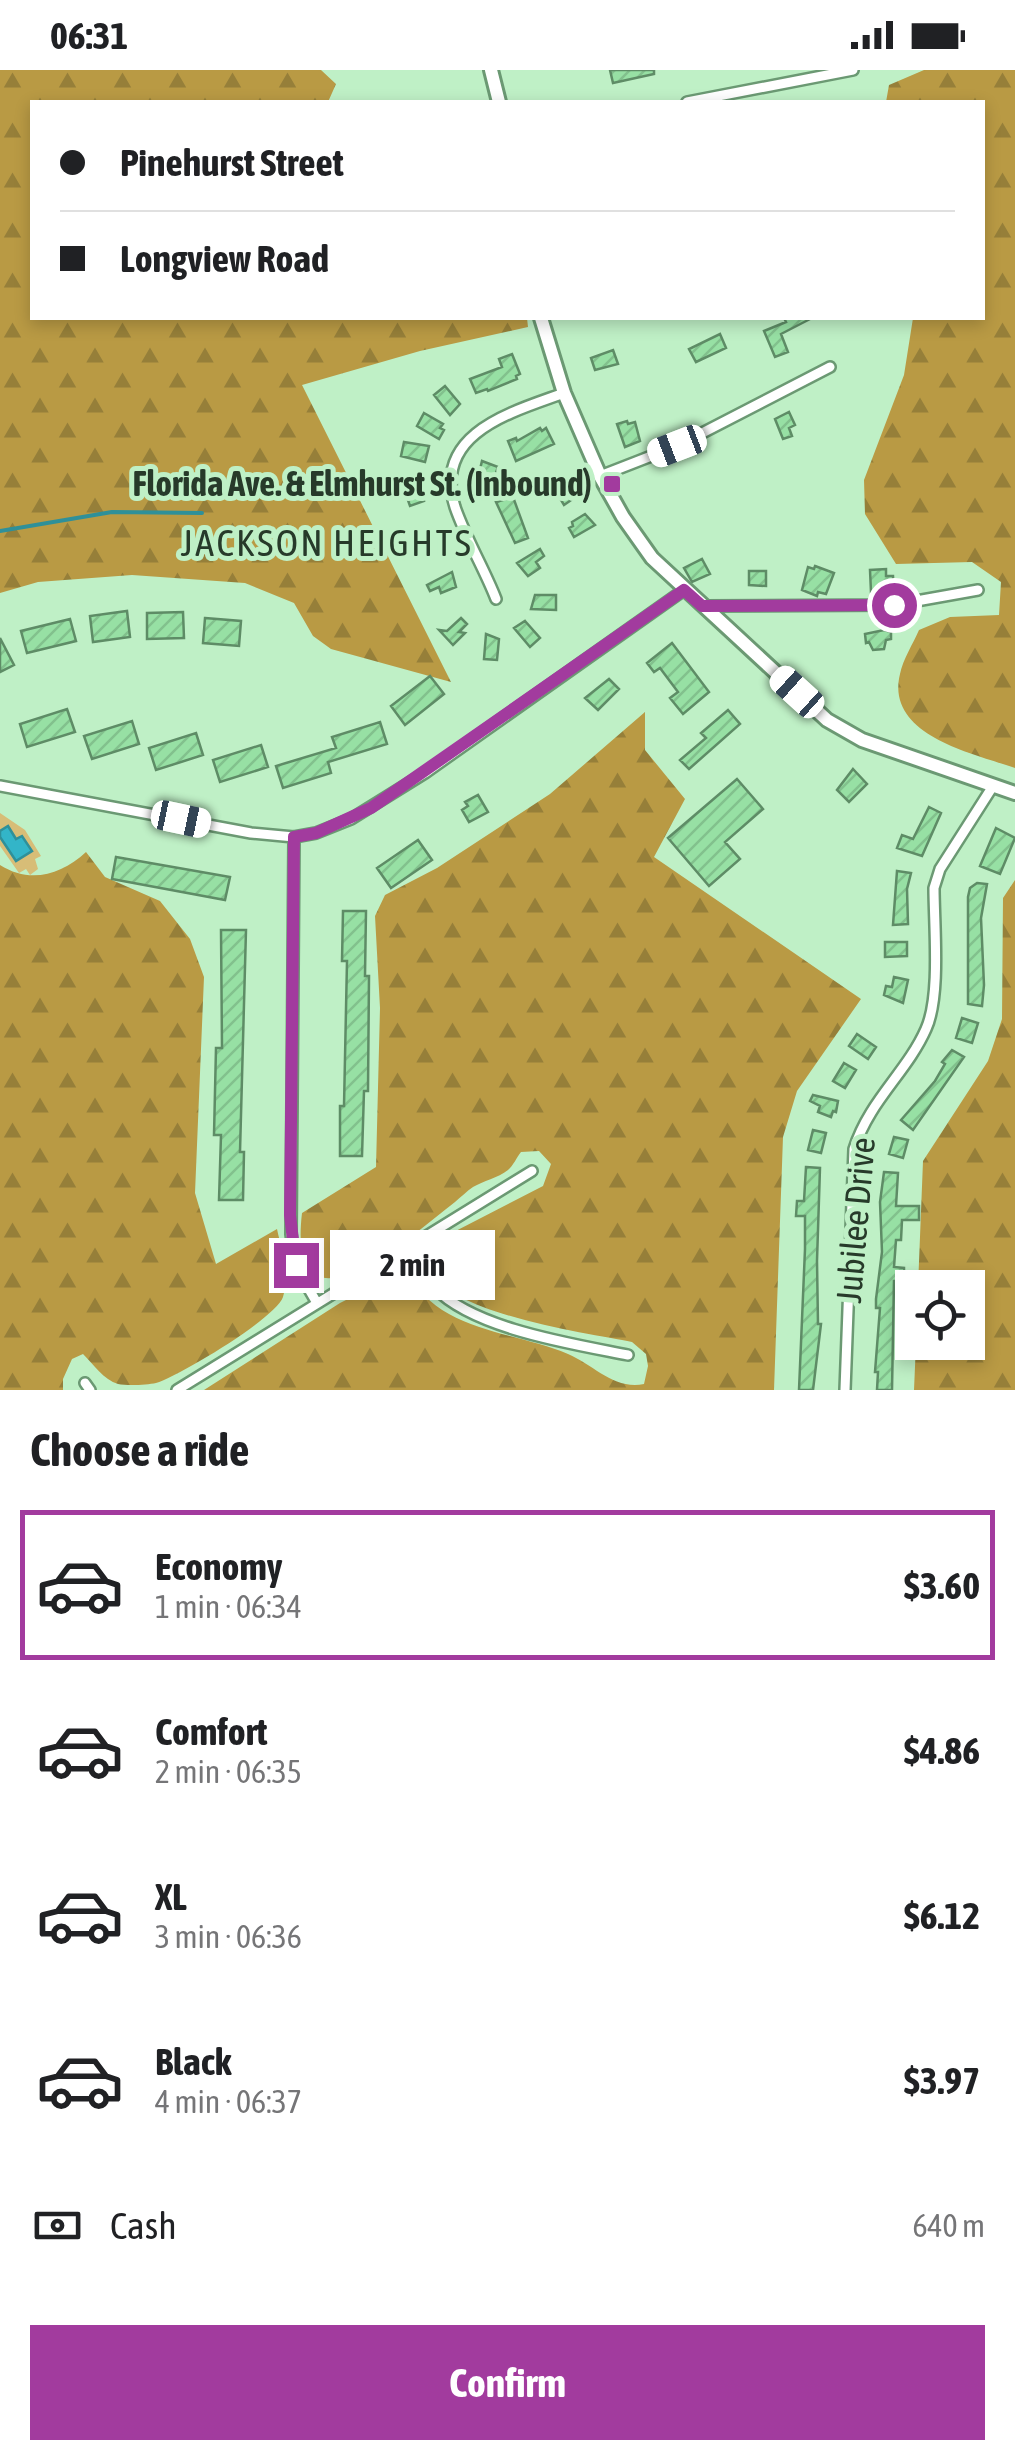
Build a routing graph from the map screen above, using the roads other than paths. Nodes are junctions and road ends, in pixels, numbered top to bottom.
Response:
1 (491, 70) edge
2 (852, 70) edge
3 (498, 100) edge
4 (698, 100) edge
5 (542, 320) edge
6 (830, 367) dead end
7 (564, 393) junction
8 (600, 476) junction
9 (684, 590) junction
10 (978, 590) dead end
11 (496, 599) dead end
12 (702, 606) junction
13 (0, 786) edge
14 (993, 786) junction
15 (1015, 793) edge
16 (294, 837) junction
17 (532, 1172) dead end
18 (410, 1247) junction
19 (318, 1303) junction
20 (628, 1355) dead end
21 (177, 1390) edge
22 (845, 1390) edge

1 - 3 main road
2 - 4 street
5 - 7 main road
6 - 8 street
7 - 8 main road
7 - 11 street
8 - 9 main road
9 - 12 main road
9 - 16 street
10 - 12 street
12 - 14 main road
13 - 16 street
14 - 15 main road
14 - 22 street, Jubilee Drive
16 - 19 street
17 - 18 street
18 - 19 street
18 - 20 street
19 - 21 street

